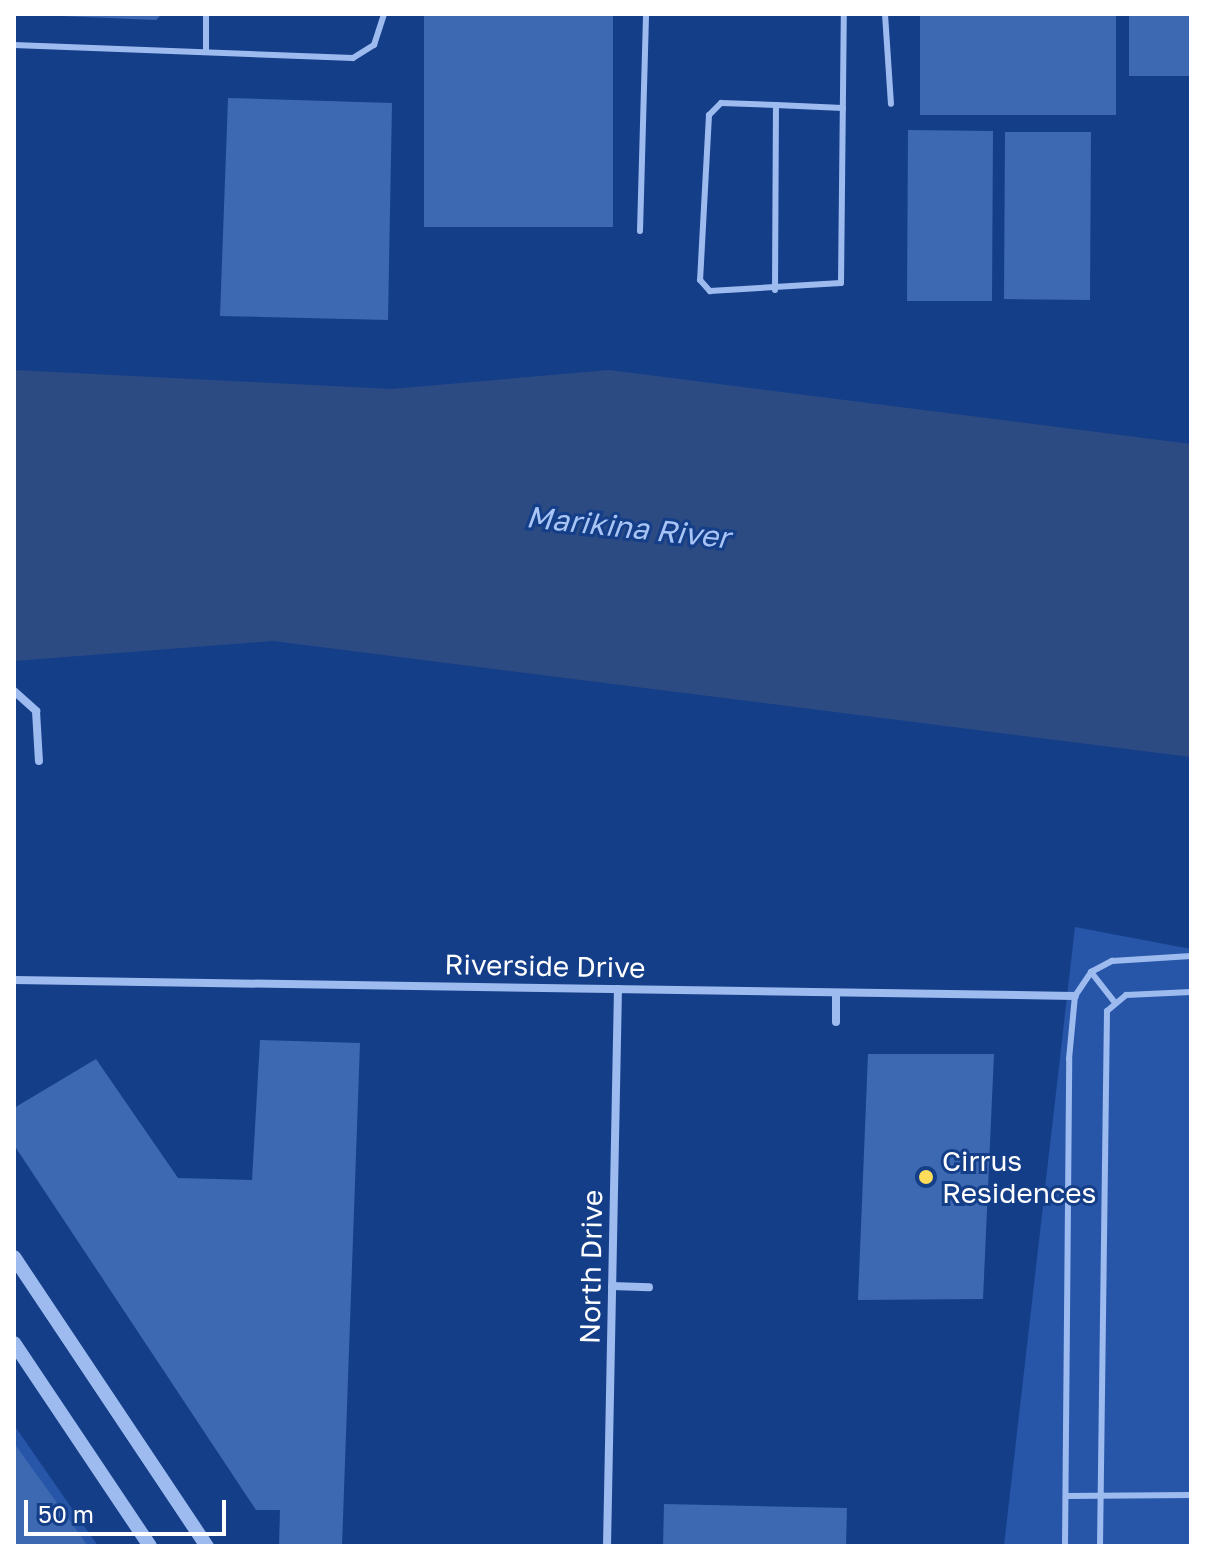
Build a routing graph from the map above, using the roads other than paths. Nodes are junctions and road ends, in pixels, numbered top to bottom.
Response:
1 (206, 14) edge
2 (384, 14) edge
3 (646, 14) edge
4 (844, 14) edge
5 (885, 14) edge
6 (14, 45) edge
7 (206, 50) junction
8 (891, 104) dead end
9 (776, 105) junction
10 (843, 108) junction
11 (640, 231) dead end
12 (775, 290) junction
13 (14, 691) edge
14 (39, 761) dead end
15 (1191, 956) edge
16 (1091, 972) junction
17 (14, 980) edge
18 (618, 989) junction
19 (1191, 992) edge
20 (836, 993) junction
21 (1075, 996) junction
22 (1114, 1001) junction
23 (836, 1022) dead end
24 (14, 1257) edge
25 (612, 1286) junction
26 (649, 1287) dead end
27 (14, 1343) edge
28 (1191, 1495) edge
29 (1066, 1496) junction
30 (1101, 1497) junction
31 (150, 1546) edge
32 (207, 1546) edge
33 (607, 1546) edge
34 (1065, 1546) edge
35 (1100, 1546) edge

1 - 7 lane
2 - 7 lane
3 - 11 lane
4 - 10 lane
5 - 8 lane
6 - 7 lane
9 - 10 lane
9 - 12 lane
9 - 12 lane
10 - 12 lane
13 - 14 street
15 - 16 lane
16 - 21 lane
16 - 22 lane
17 - 18 street, Riverside Drive
18 - 20 street, Riverside Drive
18 - 25 street, North Drive
19 - 22 lane
20 - 21 street, Riverside Drive
20 - 23 street
21 - 29 lane
22 - 30 lane
24 - 32 street
25 - 26 street
25 - 33 street, North Drive
27 - 31 street
28 - 30 lane
29 - 30 lane
29 - 34 lane
30 - 35 lane

